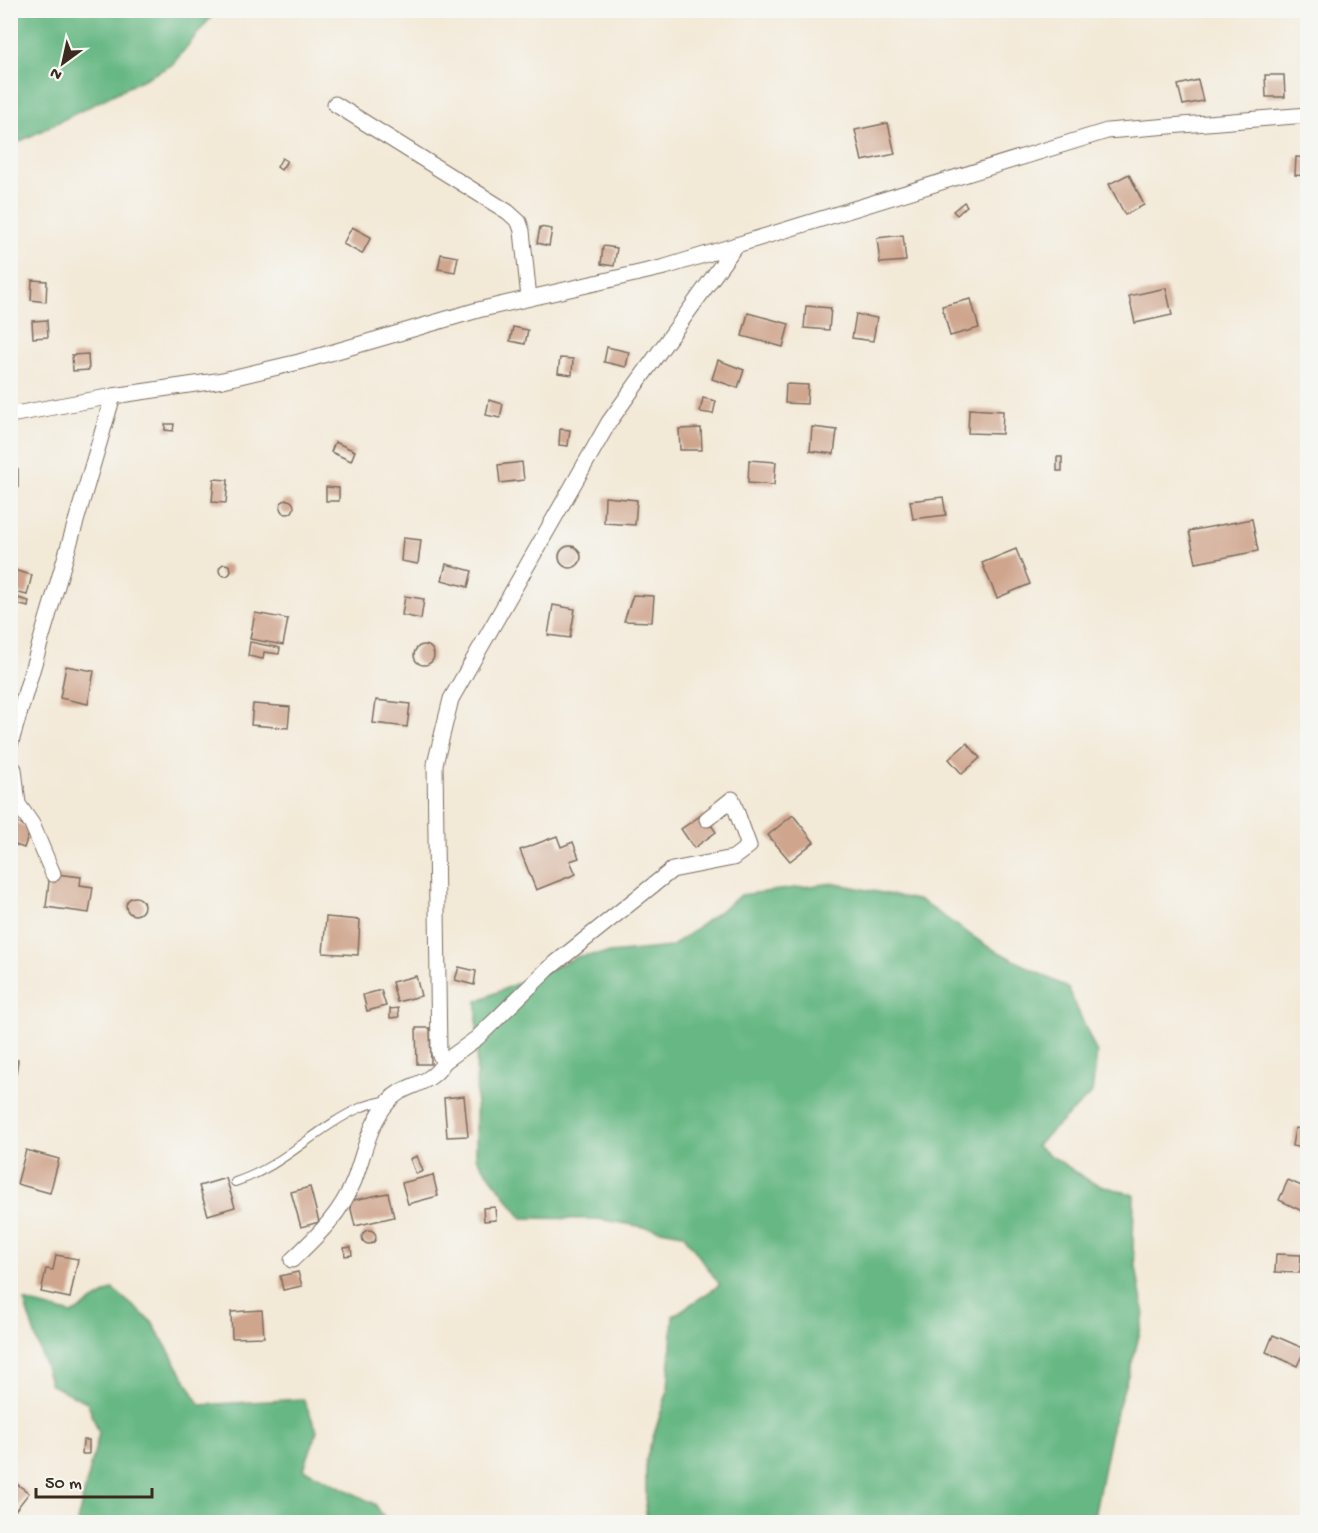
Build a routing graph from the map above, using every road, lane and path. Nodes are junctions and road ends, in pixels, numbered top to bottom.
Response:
1 (334, 104) dead end
2 (1308, 115) edge
3 (735, 245) junction
4 (529, 298) junction
5 (113, 396) junction
6 (10, 415) edge
7 (10, 745) edge
8 (10, 766) edge
9 (707, 819) dead end
10 (53, 874) dead end
11 (444, 1062) junction
12 (390, 1099) junction
13 (235, 1182) dead end
14 (292, 1260) dead end

1 - 4 street
2 - 3 street
3 - 4 street
3 - 11 street
4 - 5 street
5 - 6 street
5 - 7 street
8 - 10 street
9 - 11 street
11 - 12 street
12 - 13 lane
12 - 14 street

